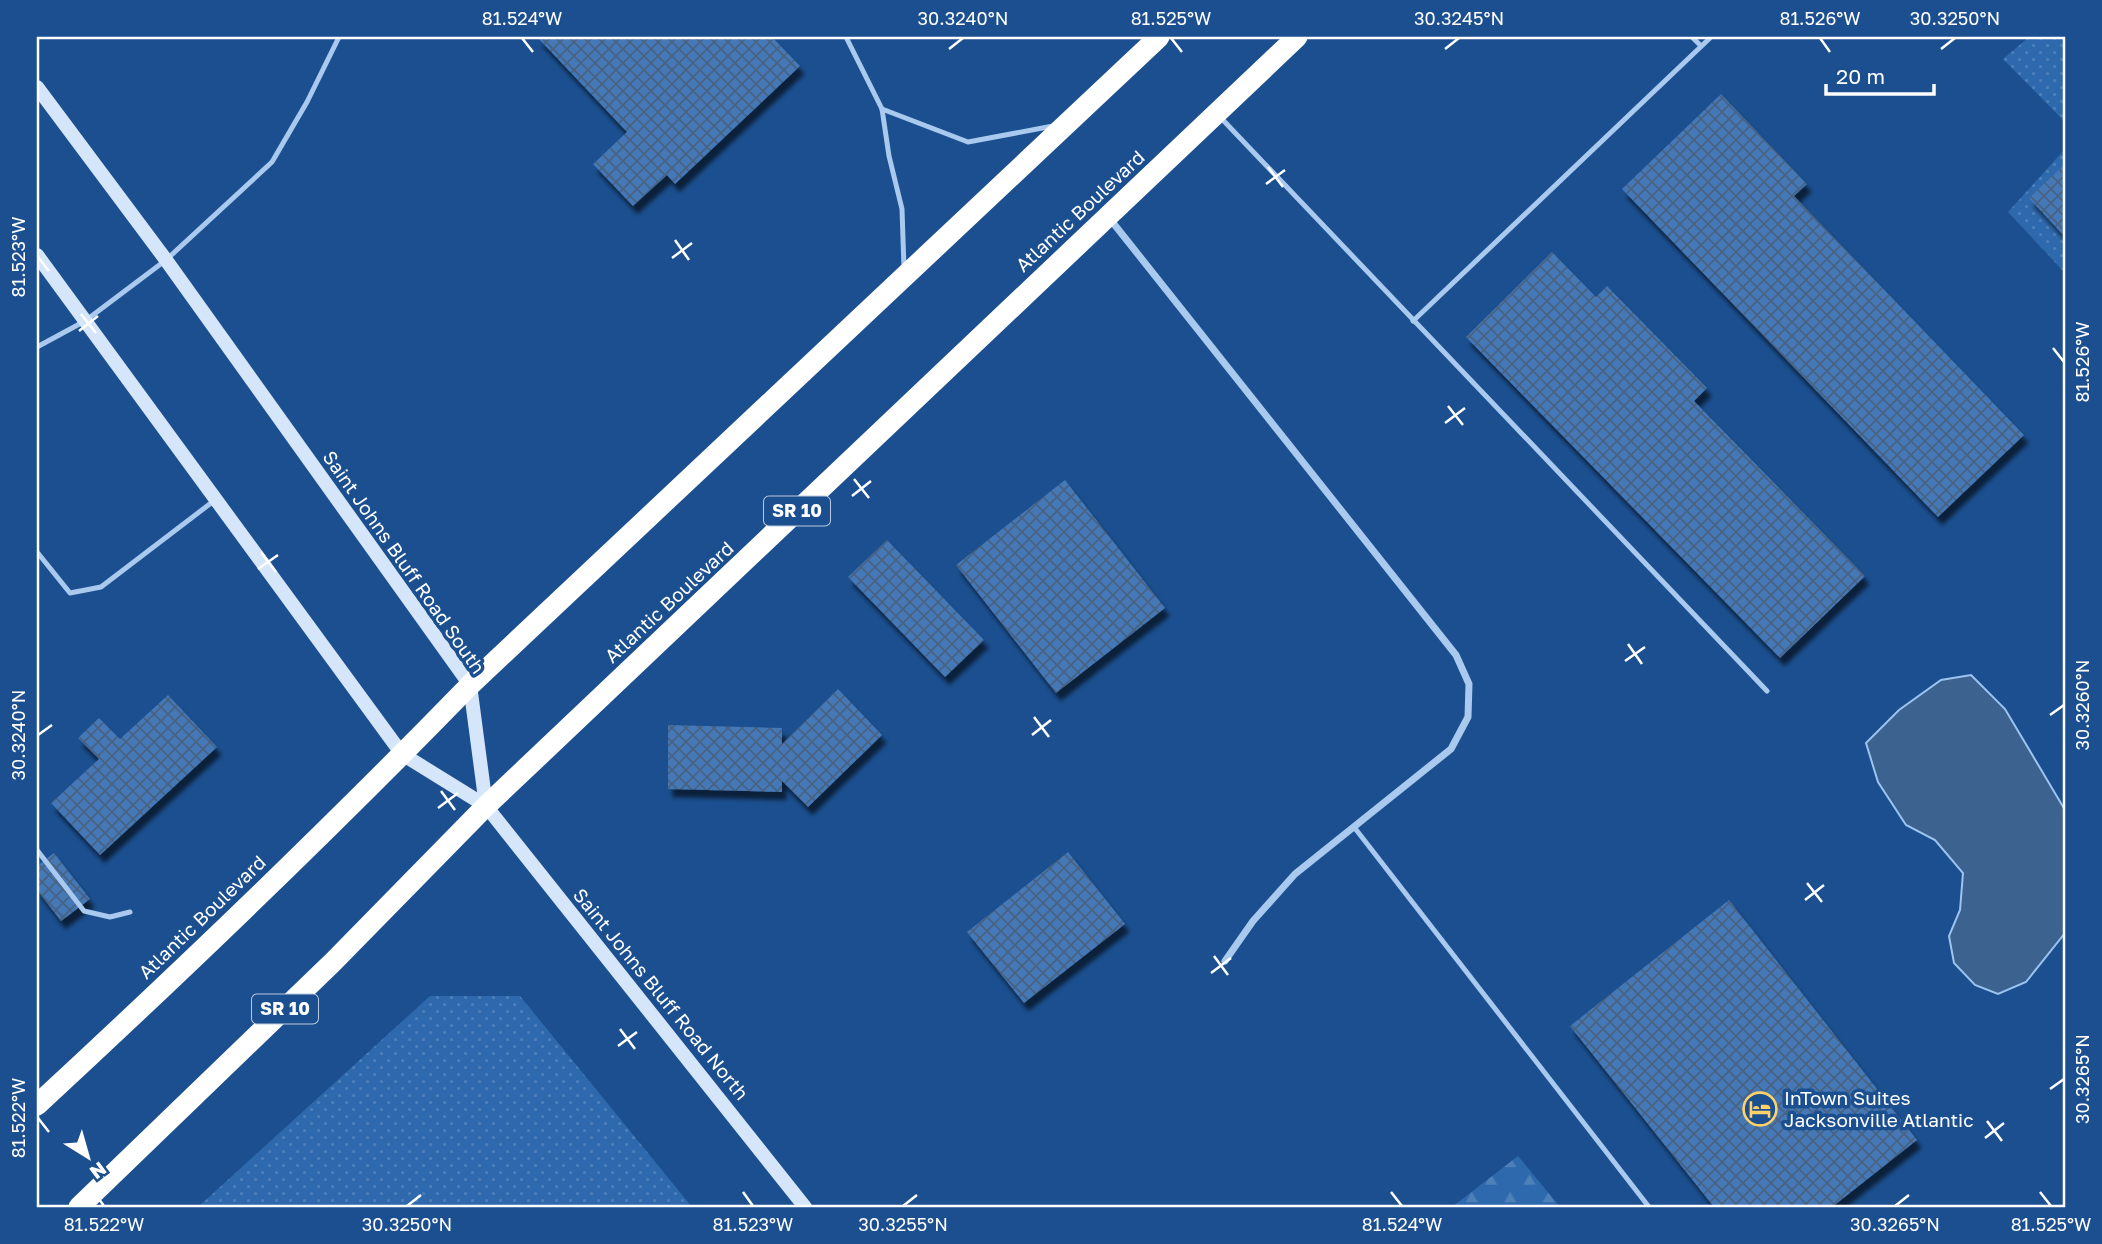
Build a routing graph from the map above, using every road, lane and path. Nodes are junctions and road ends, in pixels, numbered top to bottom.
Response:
1 (339, 37) edge
2 (846, 37) edge
3 (1158, 37) edge
4 (1297, 37) edge
5 (1692, 37) edge
6 (1711, 37) edge
7 (1701, 46) junction
8 (37, 87) edge
9 (882, 109) junction
10 (1216, 113) junction
11 (1067, 124) junction
12 (1107, 216) junction
13 (37, 255) edge
14 (166, 260) junction
15 (904, 276) junction
16 (85, 321) junction
17 (1413, 321) junction
18 (37, 347) edge
19 (216, 500) junction
20 (37, 552) edge
21 (470, 685) junction
22 (1767, 691) dead end
23 (402, 754) junction
24 (486, 806) junction
25 (1354, 827) junction
26 (37, 850) edge
27 (130, 912) dead end
28 (1225, 961) dead end
29 (37, 1105) edge
30 (79, 1207) edge
31 (805, 1207) edge
32 (1649, 1207) edge

1 - 14 lane
2 - 9 lane
3 - 11 highway, Atlantic Boulevard
4 - 10 highway, Atlantic Boulevard / SR 10
5 - 7 lane
6 - 7 lane
7 - 17 lane
8 - 14 main road, Saint Johns Bluff Road South
9 - 11 lane
9 - 15 lane
10 - 12 highway, Atlantic Boulevard / SR 10
10 - 17 lane
11 - 15 highway, Atlantic Boulevard
12 - 24 highway, Atlantic Boulevard / SR 10
12 - 25 street
13 - 16 main road
14 - 16 lane
14 - 21 main road, Saint Johns Bluff Road South
15 - 21 highway, Atlantic Boulevard
16 - 18 lane
16 - 19 main road
17 - 22 lane
19 - 20 lane
19 - 23 main road
21 - 23 highway, Atlantic Boulevard
21 - 24 main road, Saint Johns Bluff Road South
23 - 24 main road
23 - 29 highway, Atlantic Boulevard
24 - 30 highway, Atlantic Boulevard / SR 10
24 - 31 main road, Saint Johns Bluff Road North
25 - 28 street
25 - 32 lane
26 - 27 lane

